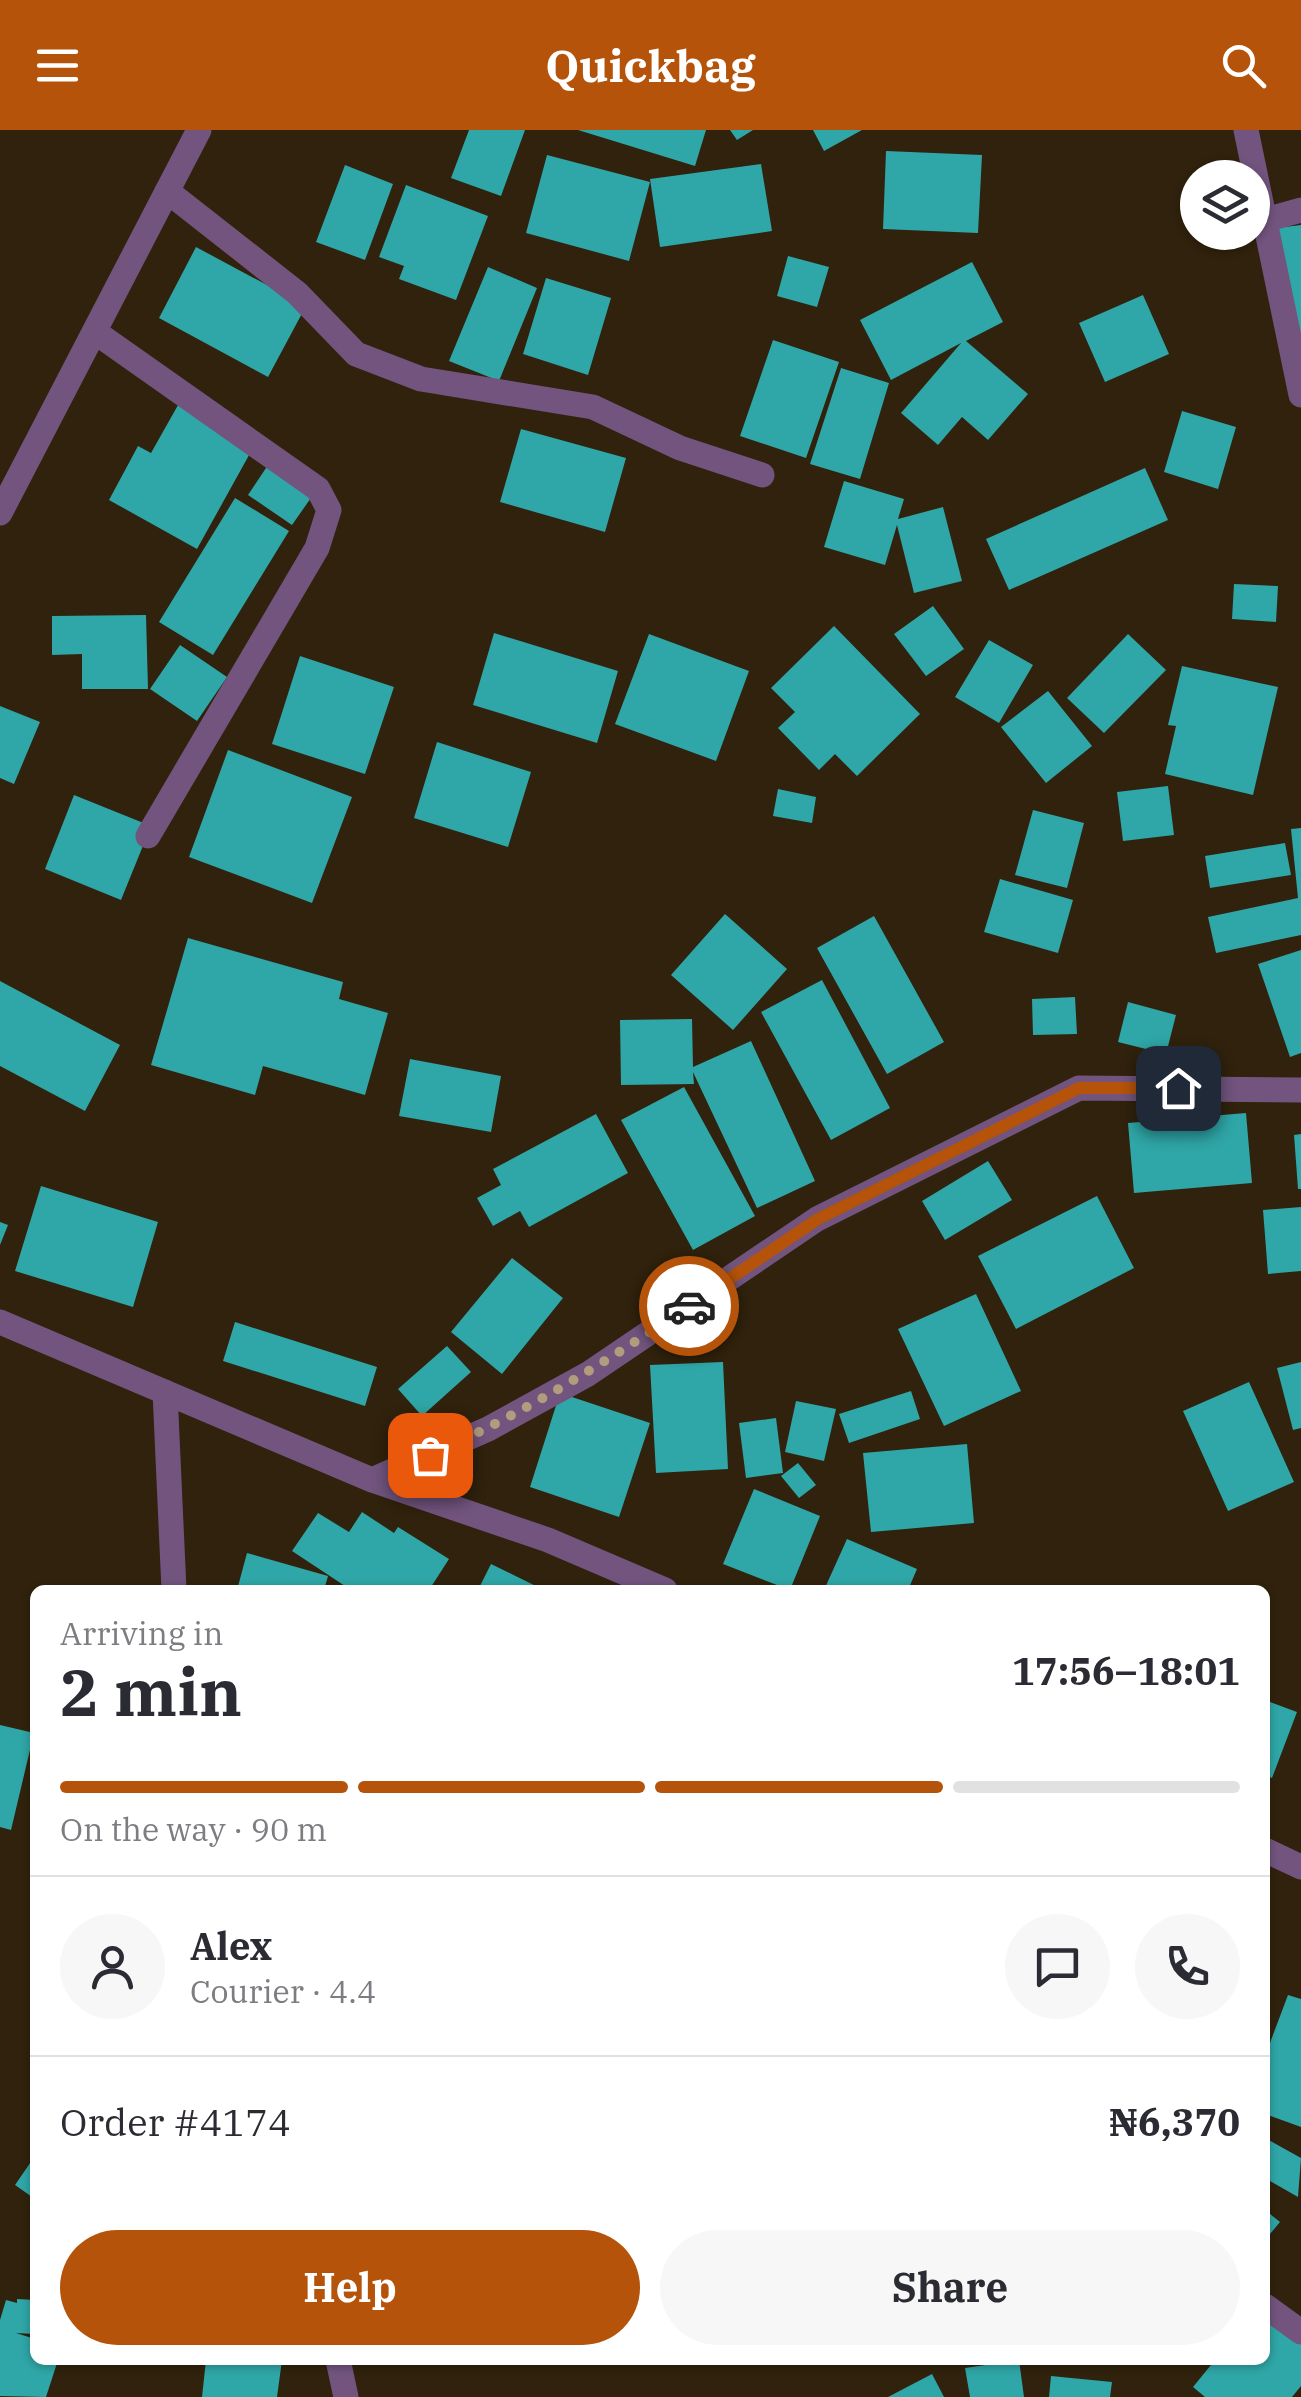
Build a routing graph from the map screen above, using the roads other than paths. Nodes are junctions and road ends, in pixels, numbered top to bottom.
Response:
1 (1246, 130) edge
2 (197, 131) edge
3 (1252, 160) edge
4 (167, 190) junction
5 (1301, 210) edge
6 (1270, 219) edge
7 (1270, 244) edge
8 (95, 332) junction
9 (1301, 395) edge
10 (762, 475) dead end
11 (0, 513) edge
12 (148, 836) dead end
13 (1301, 1090) edge
14 (0, 1322) edge
15 (165, 1392) junction
16 (372, 1480) junction
17 (174, 1585) edge
18 (653, 1585) edge
19 (1270, 1852) edge
20 (1301, 1866) edge
21 (1270, 2310) edge
22 (1301, 2332) edge
23 (339, 2365) edge
24 (346, 2397) edge

1 - 3 street
2 - 4 street
4 - 8 street
4 - 10 street
5 - 6 street
7 - 9 street
8 - 11 street
8 - 12 street
13 - 16 street
14 - 15 street
15 - 16 street
15 - 17 street
16 - 18 street
19 - 20 street
21 - 22 street
23 - 24 street

